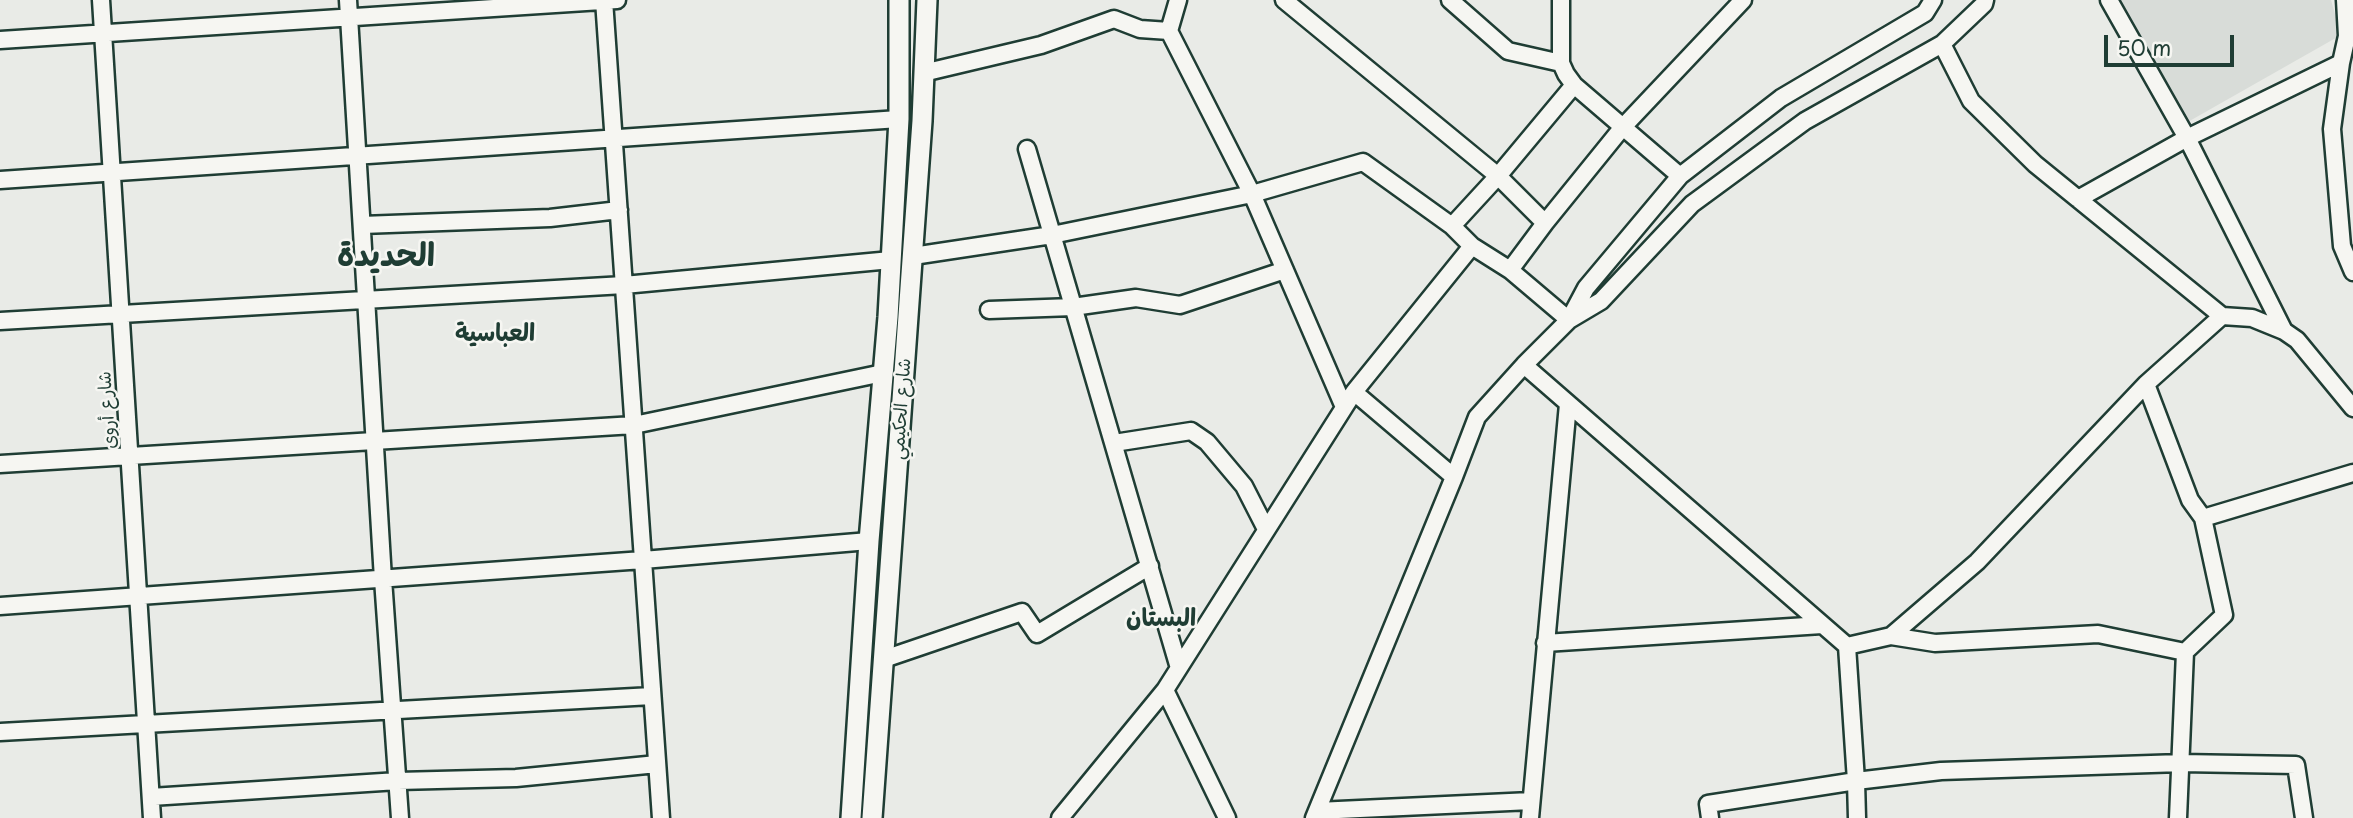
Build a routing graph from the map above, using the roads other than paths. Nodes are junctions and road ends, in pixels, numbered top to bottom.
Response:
1 (101, 0) edge
2 (348, 0) edge
3 (605, 0) edge
4 (617, 0) edge
5 (899, 0) edge
6 (927, 0) edge
7 (1178, 0) edge
8 (1284, 0) edge
9 (1450, 0) edge
10 (1562, 0) edge
11 (1742, 0) edge
12 (1933, 0) edge
13 (2109, 0) edge
14 (2345, 0) edge
15 (1987, 1) edge
16 (349, 18) junction
17 (1169, 31) junction
18 (103, 33) junction
19 (0, 40) edge
20 (1942, 44) junction
21 (2341, 62) junction
22 (1561, 63) junction
23 (923, 74) junction
24 (1574, 85) junction
25 (899, 119) junction
26 (1622, 128) junction
27 (2187, 138) junction
28 (614, 139) junction
29 (1027, 149) dead end
30 (357, 156) junction
31 (112, 173) junction
32 (1499, 176) junction
33 (1679, 176) junction
34 (0, 180) edge
35 (1252, 194) junction
36 (2078, 200) junction
37 (619, 209) junction
38 (1545, 223) junction
39 (362, 225) junction
40 (1452, 226) junction
41 (1052, 236) junction
42 (1472, 246) junction
43 (913, 256) junction
44 (891, 260) junction
45 (1285, 270) junction
46 (1510, 271) junction
47 (2353, 272) edge
48 (624, 285) junction
49 (366, 300) junction
50 (1073, 307) junction
51 (989, 310) dead end
52 (121, 314) junction
53 (2222, 316) junction
54 (1570, 320) junction
55 (0, 321) edge
56 (2284, 331) junction
57 (1524, 365) junction
58 (883, 373) junction
59 (2146, 384) junction
60 (1354, 392) junction
61 (1568, 404) junction
62 (1344, 407) junction
63 (2353, 408) edge
64 (634, 425) junction
65 (375, 441) junction
66 (1114, 443) junction
67 (130, 456) junction
68 (0, 464) edge
69 (2353, 473) edge
70 (1454, 477) junction
71 (2203, 519) junction
72 (1266, 529) junction
73 (869, 541) junction
74 (643, 560) junction
75 (1150, 566) junction
76 (383, 579) junction
77 (139, 597) junction
78 (0, 607) edge
79 (1822, 625) junction
80 (1891, 636) junction
81 (1545, 643) junction
82 (1847, 646) junction
83 (2185, 652) junction
84 (884, 659) junction
85 (1179, 668) junction
86 (1165, 690) junction
87 (652, 696) junction
88 (394, 711) junction
89 (146, 724) junction
90 (0, 732) edge
91 (2181, 763) junction
92 (657, 764) junction
93 (398, 780) junction
94 (1856, 780) junction
95 (151, 797) junction
96 (1531, 801) junction
97 (1317, 816) edge
98 (152, 818) edge
99 (400, 818) edge
100 (661, 818) edge
101 (851, 818) edge
102 (872, 818) edge
103 (1060, 818) edge
104 (1227, 818) edge
105 (1530, 818) edge
106 (1710, 818) edge
107 (1857, 818) edge
108 (2178, 818) edge
109 (2304, 818) edge

1 - 18 street, شارع أروى
2 - 16 street
3 - 4 street
3 - 16 street
3 - 28 street
5 - 25 street, شارع الحكيمي
6 - 23 street, شارع الحكيمي
7 - 17 street
8 - 32 street
9 - 22 street
10 - 22 street
11 - 26 street
12 - 33 street
13 - 27 street
14 - 21 street
15 - 20 street
16 - 18 street
16 - 30 street
17 - 23 street
17 - 35 street
18 - 19 street
18 - 31 street, شارع أروى
20 - 36 street
20 - 54 street
21 - 27 street
21 - 47 street
22 - 24 street
23 - 43 street, شارع الحكيمي
24 - 26 street
24 - 32 street
25 - 28 street
25 - 44 street, شارع الحكيمي
26 - 33 street
26 - 38 street
27 - 36 street
27 - 56 street
28 - 30 street
28 - 37 street
29 - 41 street
30 - 31 street
30 - 39 street
31 - 34 street
31 - 52 street, شارع أروى
32 - 38 street
32 - 40 street
33 - 54 street
35 - 40 street
35 - 41 street
35 - 45 street
36 - 53 street
37 - 39 street
37 - 48 street
38 - 46 street
39 - 49 street
40 - 42 street
41 - 43 street
41 - 50 street
42 - 46 street
42 - 60 street
43 - 84 street, شارع الحكيمي
44 - 48 street
44 - 58 street, شارع الحكيمي
45 - 50 street
45 - 62 street
46 - 54 street
48 - 49 street
48 - 64 street
49 - 52 street
49 - 65 street
50 - 51 street
50 - 66 street
52 - 55 street
52 - 67 street, شارع أروى
53 - 56 street
53 - 59 street
54 - 57 street
56 - 63 street
57 - 61 street
57 - 70 street
58 - 64 street
58 - 73 street, شارع الحكيمي
59 - 71 street
59 - 80 street
60 - 62 street
60 - 70 street
61 - 79 street
61 - 81 street
62 - 72 street
64 - 65 street
64 - 74 street
65 - 67 street
65 - 76 street
66 - 72 street
66 - 75 street
67 - 68 street
67 - 77 street, شارع أروى
69 - 71 street
70 - 97 street
71 - 83 street
72 - 85 street
73 - 74 street
73 - 101 street, شارع الحكيمي
74 - 76 street
74 - 87 street
75 - 84 street
75 - 85 street
76 - 77 street
76 - 88 street
77 - 78 street
77 - 89 street, شارع أروى
79 - 81 street
79 - 82 street
80 - 82 street
80 - 83 street
81 - 96 street
82 - 94 street
83 - 91 street
84 - 102 street, شارع الحكيمي
85 - 86 street
86 - 103 street
86 - 104 street
87 - 88 street
87 - 92 street
88 - 89 street
88 - 93 street
89 - 90 street
89 - 95 street, شارع أروى
91 - 94 street
91 - 108 street
91 - 109 street
92 - 93 street
92 - 100 street
93 - 95 street
93 - 99 street
94 - 106 street
94 - 107 street
95 - 98 street, شارع أروى
96 - 97 street
96 - 105 street

